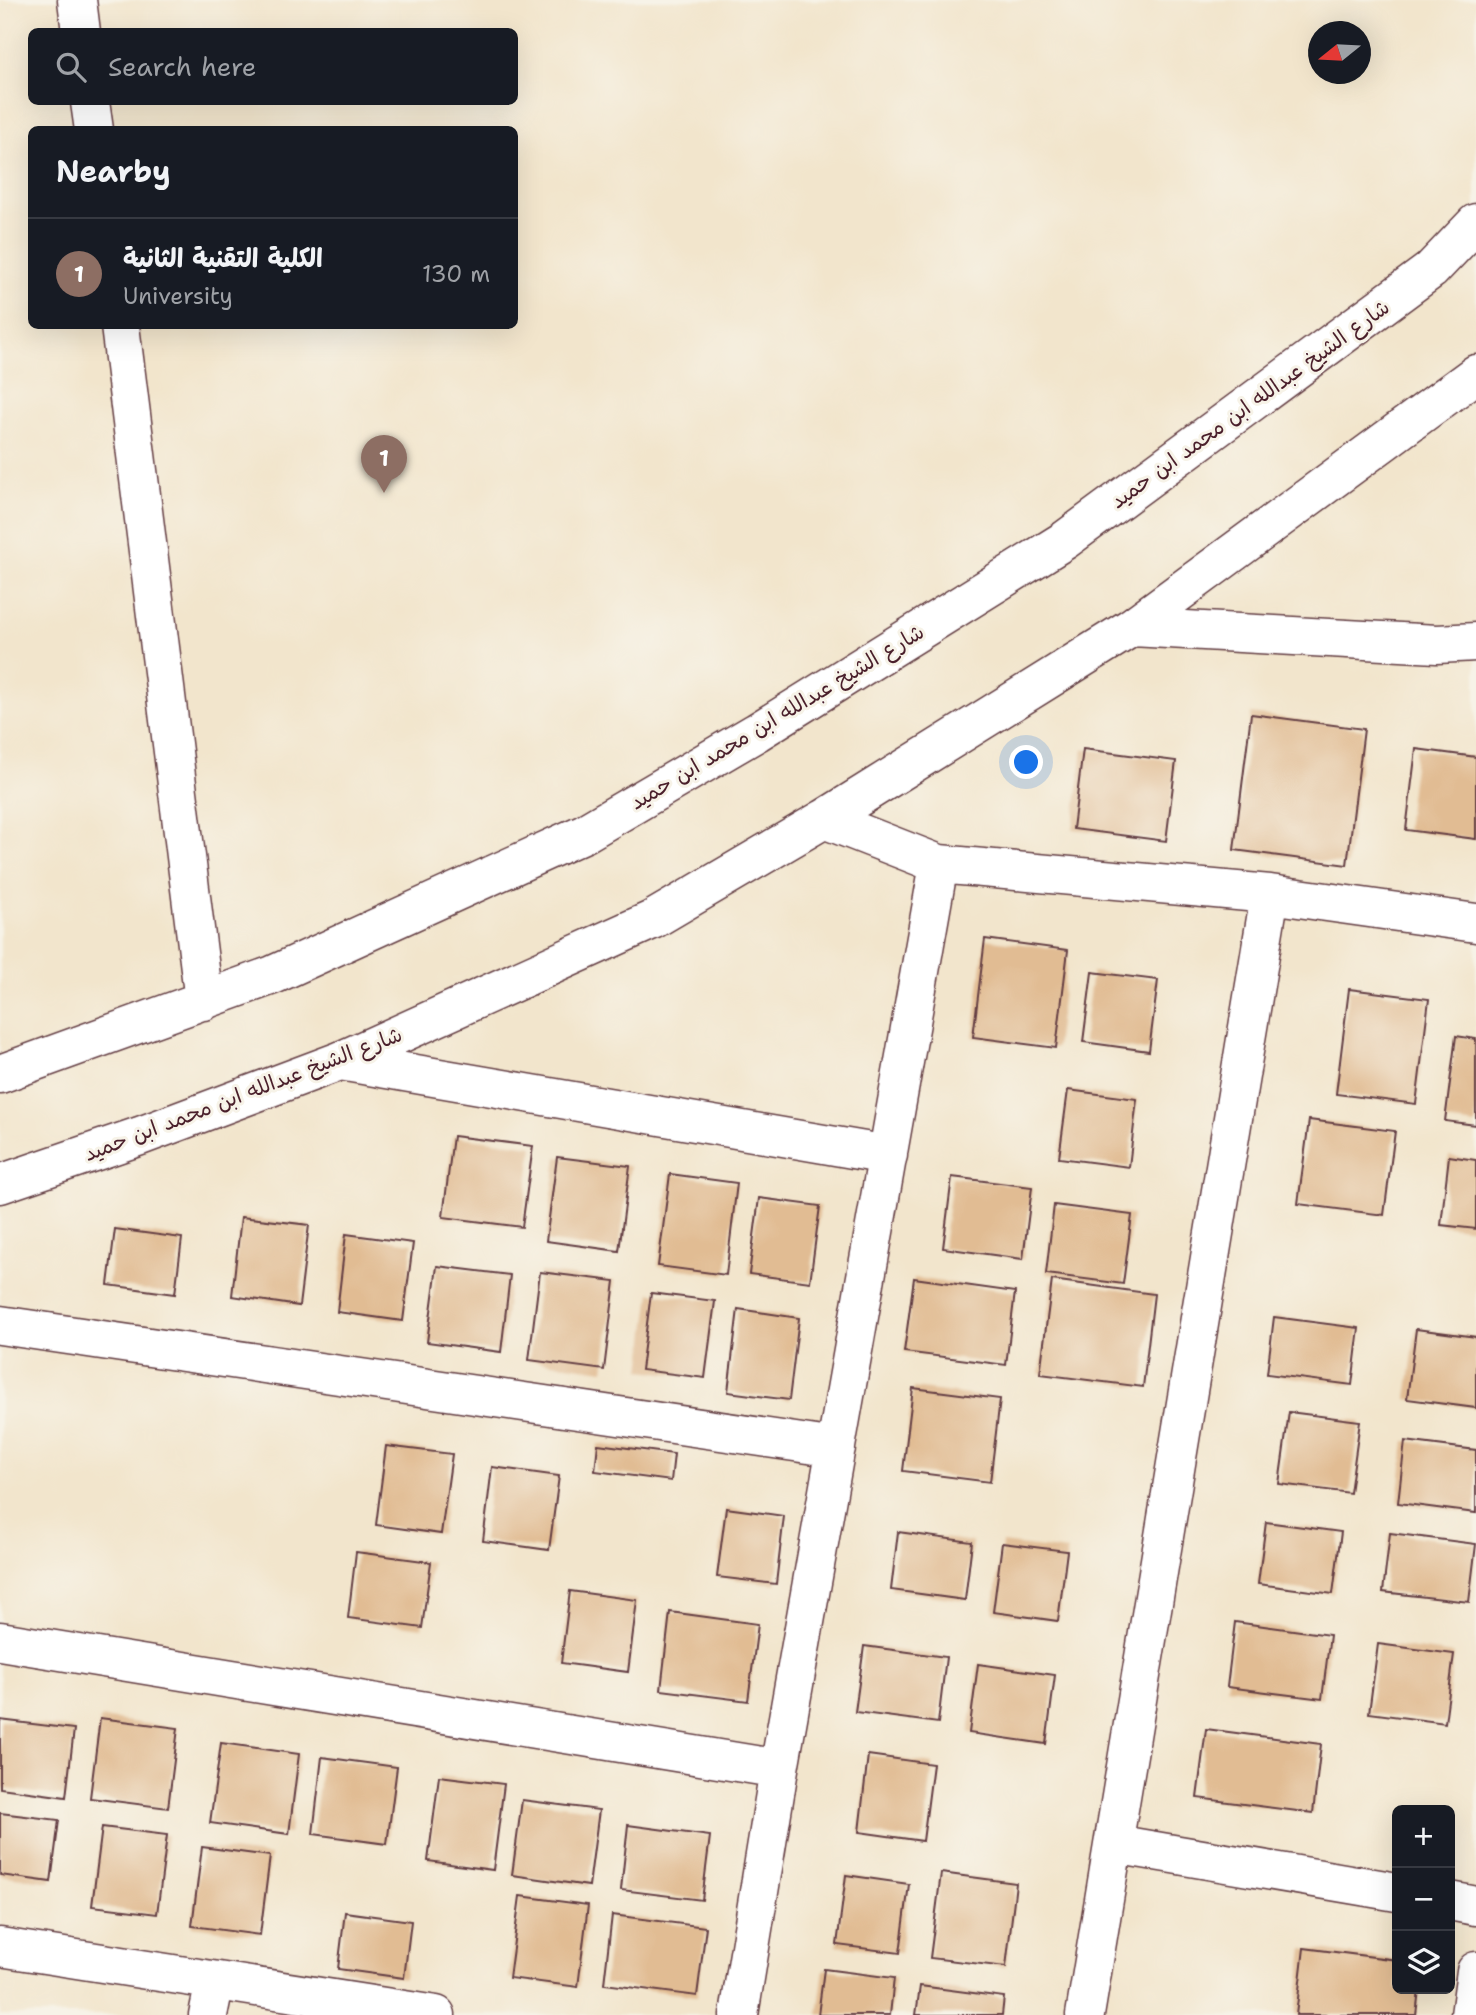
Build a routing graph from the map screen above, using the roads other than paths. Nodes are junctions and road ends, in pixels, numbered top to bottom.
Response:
1 (77, 0) edge
2 (80, 28) edge
3 (90, 105) edge
4 (93, 126) edge
5 (1476, 223) edge
6 (120, 329) edge
7 (1476, 373) edge
8 (1132, 627) junction
9 (1476, 642) edge
10 (824, 820) junction
11 (939, 864) junction
12 (1270, 894) junction
13 (1476, 923) edge
14 (204, 1000) junction
15 (340, 1061) junction
16 (0, 1074) edge
17 (888, 1155) junction
18 (2, 1194) edge
19 (0, 1325) edge
20 (836, 1448) junction
21 (0, 1641) edge
22 (779, 1769) junction
23 (1114, 1844) junction
24 (1392, 1891) edge
25 (1455, 1902) edge
26 (1476, 1906) edge
27 (0, 1947) edge
28 (1476, 1971) edge
29 (211, 1998) edge
30 (436, 2015) edge
31 (739, 2015) edge
32 (1085, 2015) edge
33 (1470, 2015) edge

1 - 2 street
3 - 4 street
5 - 14 street, شارع الشيخ عبدالله ابن محمد ابن حميد
6 - 14 street
7 - 8 street, شارع الشيخ عبدالله ابن محمد ابن حميد
8 - 9 street
8 - 10 street, شارع الشيخ عبدالله ابن محمد ابن حميد
10 - 11 street
10 - 15 street, شارع الشيخ عبدالله ابن محمد ابن حميد
11 - 12 street
11 - 17 street
12 - 13 street
12 - 23 street
14 - 16 street, شارع الشيخ عبدالله ابن محمد ابن حميد
15 - 17 street
15 - 18 street, شارع الشيخ عبدالله ابن محمد ابن حميد
17 - 20 street
19 - 20 street
20 - 22 street
21 - 22 street
22 - 31 street
23 - 24 street
23 - 32 street
25 - 26 street
27 - 29 street
28 - 33 street
29 - 30 street

